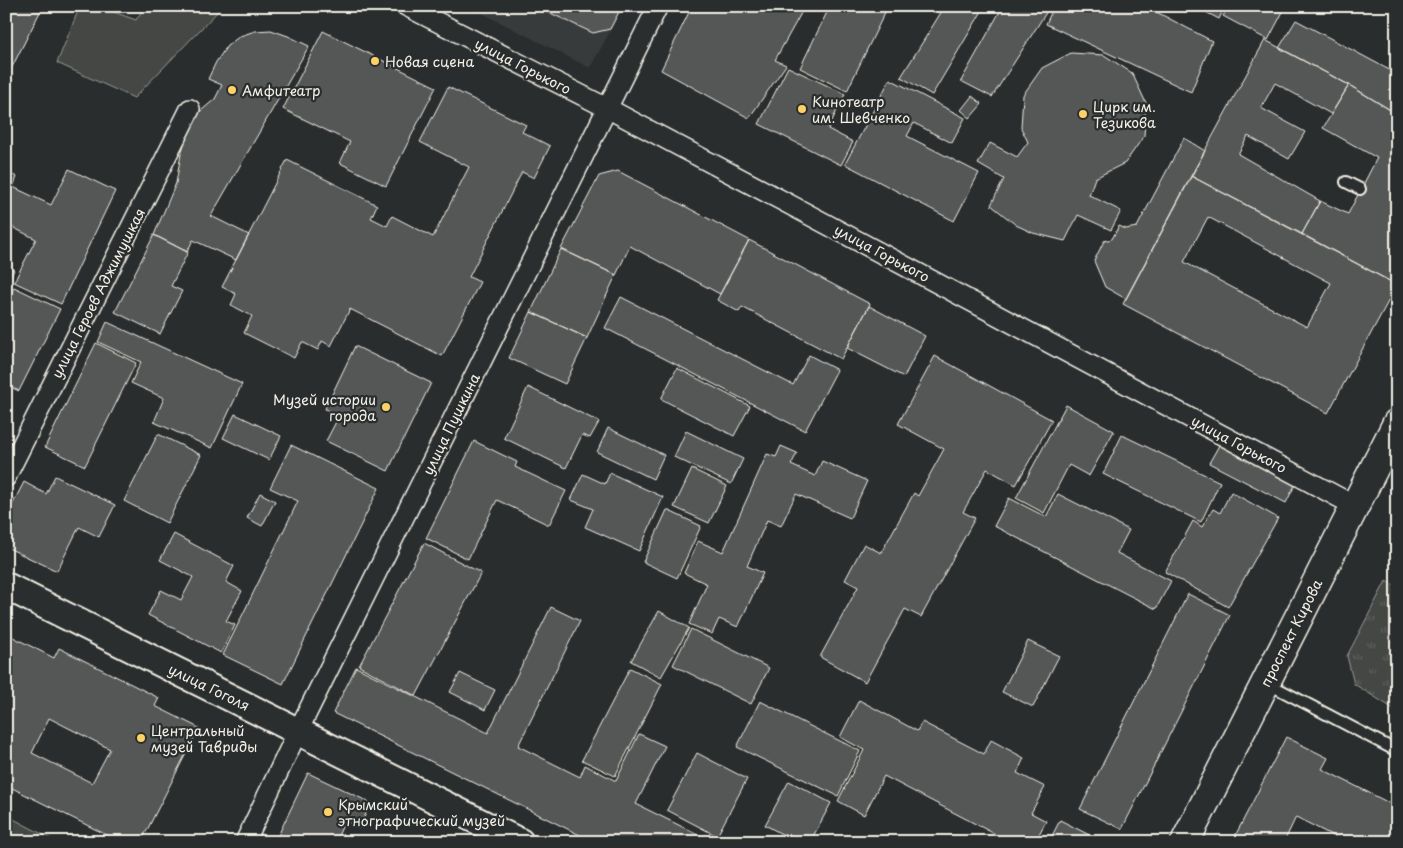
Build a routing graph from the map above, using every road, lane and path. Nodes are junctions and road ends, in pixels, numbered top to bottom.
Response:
1 (406, 6) edge
2 (658, 6) edge
3 (607, 108) junction
4 (190, 109) dead end
5 (1346, 182) dead end
6 (1360, 189) dead end
7 (1397, 423) edge
8 (6, 478) edge
9 (1355, 506) junction
10 (6, 586) edge
11 (1266, 682) junction
12 (298, 731) junction
13 (1397, 751) edge
14 (245, 842) edge
15 (520, 842) edge
16 (1185, 842) edge

1 - 3 street, улица Горького
2 - 3 street, улица Пушкина
3 - 9 street, улица Горького
3 - 12 street, улица Пушкина
4 - 8 street, улица Героев Аджимушкая
5 - 6 lane
7 - 9 main road, проспект Кирова
9 - 11 main road, проспект Кирова
10 - 12 main road, улица Гоголя
11 - 13 lane
11 - 16 main road, проспект Кирова
12 - 14 street, улица Пушкина
12 - 15 main road, улица Гоголя

